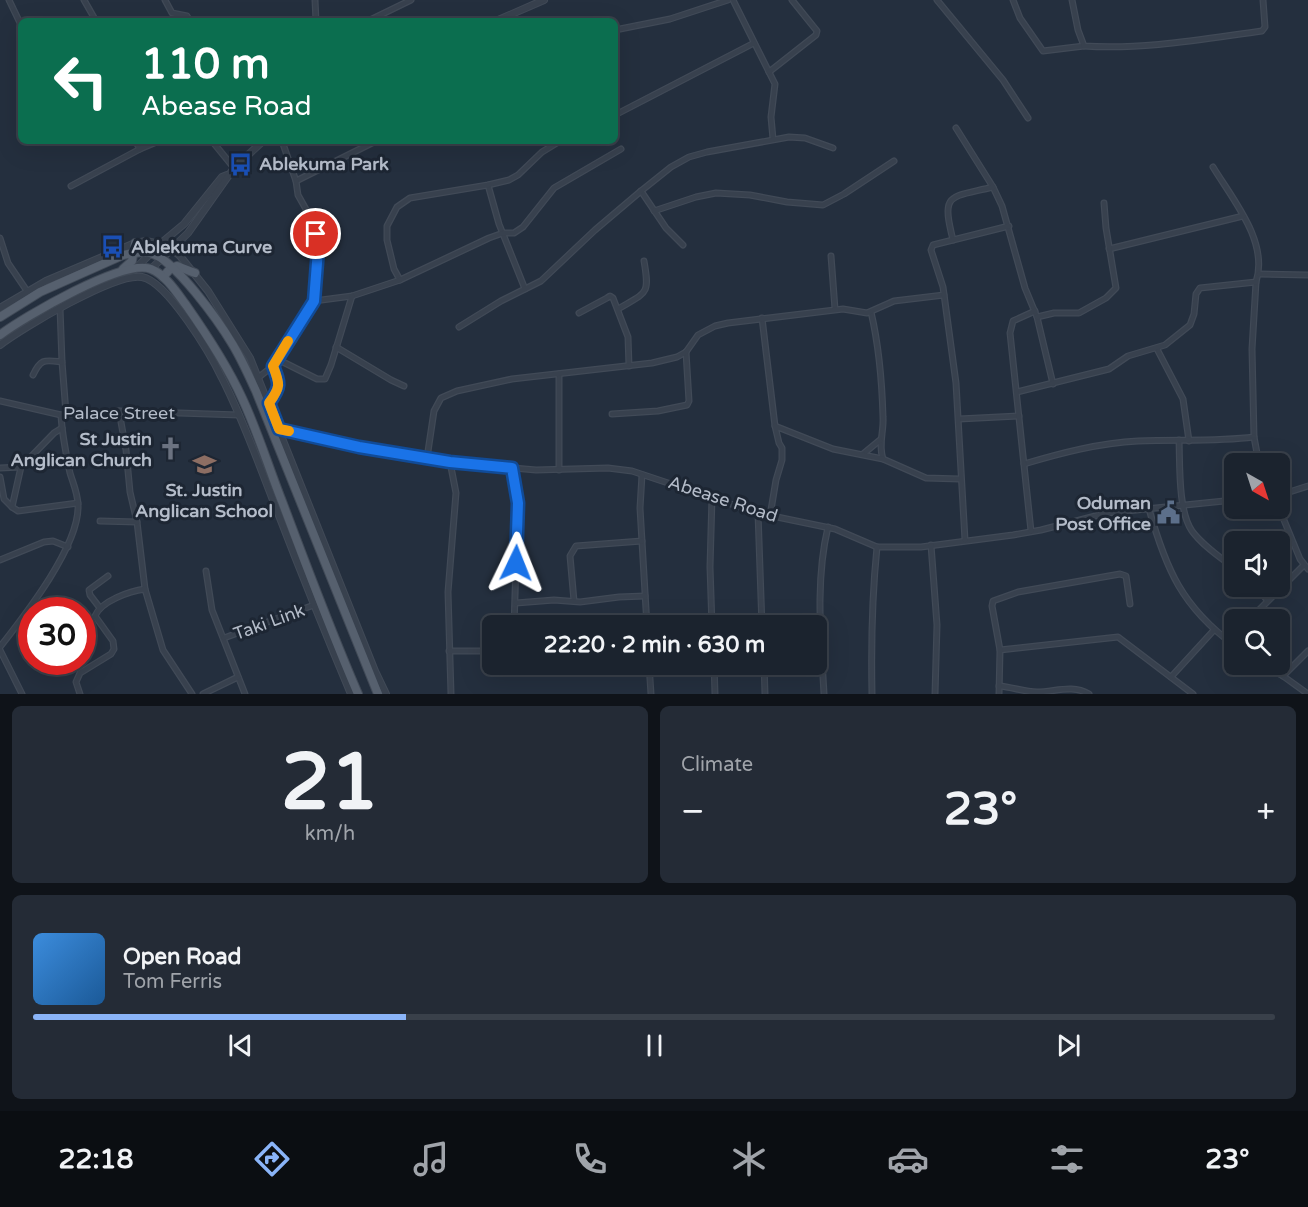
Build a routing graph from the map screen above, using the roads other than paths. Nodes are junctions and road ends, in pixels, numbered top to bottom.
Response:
1 (9, 0) edge
2 (84, 0) edge
3 (165, 0) edge
4 (315, 0) edge
5 (411, 0) edge
6 (544, 0) edge
7 (728, 0) edge
8 (733, 0) edge
9 (792, 0) edge
10 (937, 0) edge
11 (1013, 0) edge
12 (1072, 0) edge
13 (1263, 0) edge
14 (94, 18) edge
15 (188, 18) edge
16 (316, 18) edge
17 (374, 18) edge
18 (503, 18) edge
19 (18, 19) edge
20 (618, 29) edge
21 (754, 43) junction
22 (1084, 46) junction
23 (769, 72) junction
24 (618, 113) edge
25 (1028, 118) dead end
26 (956, 128) dead end
27 (773, 139) junction
28 (137, 144) edge
29 (152, 144) edge
30 (214, 144) edge
31 (260, 144) edge
32 (283, 144) edge
33 (370, 144) edge
34 (555, 144) edge
35 (621, 148) dead end
36 (833, 148) dead end
37 (140, 149) junction
38 (894, 161) dead end
39 (1214, 167) dead end
40 (232, 170) junction
41 (296, 181) junction
42 (488, 185) junction
43 (71, 186) dead end
44 (993, 187) junction
45 (641, 191) junction
46 (1104, 203) dead end
47 (654, 211) junction
48 (1243, 216) junction
49 (1009, 226) junction
50 (503, 233) junction
51 (0, 238) edge
52 (953, 240) junction
53 (160, 244) junction
54 (683, 244) dead end
55 (135, 248) junction
56 (172, 249) junction
57 (1109, 249) junction
58 (151, 253) junction
59 (831, 256) dead end
60 (163, 258) junction
61 (644, 261) dead end
62 (137, 267) junction
63 (173, 267) junction
64 (151, 269) junction
65 (195, 273) junction
66 (114, 274) junction
67 (1258, 274) junction
68 (1308, 275) edge
69 (163, 278) junction
70 (400, 280) junction
71 (1256, 282) junction
72 (525, 289) junction
73 (27, 291) junction
74 (944, 295) junction
75 (352, 296) junction
76 (314, 301) junction
77 (0, 308) edge
78 (60, 308) junction
79 (618, 309) junction
80 (835, 309) junction
81 (1035, 311) junction
82 (871, 312) junction
83 (579, 313) dead end
84 (0, 317) edge
85 (1037, 317) junction
86 (33, 318) junction
87 (762, 318) junction
88 (459, 327) dead end
89 (0, 335) edge
90 (0, 345) edge
91 (336, 347) junction
92 (211, 349) junction
93 (1157, 349) junction
94 (686, 352) junction
95 (277, 359) junction
96 (246, 360) junction
97 (62, 362) junction
98 (273, 366) junction
99 (629, 366) junction
100 (559, 374) junction
101 (33, 375) dead end
102 (259, 377) junction
103 (1053, 384) junction
104 (404, 386) dead end
105 (1017, 392) junction
106 (0, 401) edge
107 (269, 403) junction
108 (119, 411) junction
109 (64, 414) junction
110 (612, 414) dead end
111 (239, 415) junction
112 (1018, 416) junction
113 (958, 419) junction
114 (775, 426) junction
115 (62, 428) junction
116 (279, 429) junction
117 (1254, 436) junction
118 (880, 440) junction
119 (1179, 440) junction
120 (1189, 441) junction
121 (1257, 453) edge
122 (863, 454) junction
123 (428, 458) junction
124 (883, 459) junction
125 (450, 462) junction
126 (1024, 464) junction
127 (21, 467) junction
128 (0, 468) edge
129 (512, 468) junction
130 (559, 470) junction
131 (642, 475) junction
132 (0, 477) edge
133 (960, 479) junction
134 (1308, 486) edge
135 (1290, 492) edge
136 (712, 497) junction
137 (1224, 501) edge
138 (78, 503) junction
139 (1183, 504) junction
140 (12, 507) junction
141 (1149, 509) junction
142 (758, 513) junction
143 (770, 516) junction
144 (1284, 519) edge
145 (100, 521) dead end
146 (137, 522) junction
147 (828, 527) junction
148 (1031, 531) junction
149 (965, 540) junction
150 (642, 541) junction
151 (931, 545) junction
152 (68, 547) junction
153 (877, 547) junction
154 (0, 560) edge
155 (1224, 560) edge
156 (1306, 567) edge
157 (206, 572) dead end
158 (108, 576) dead end
159 (145, 589) junction
160 (645, 596) junction
161 (1265, 597) edge
162 (1268, 600) junction
163 (574, 601) junction
164 (516, 603) junction
165 (1130, 604) dead end
166 (314, 606) junction
167 (100, 608) junction
168 (1259, 609) edge
169 (515, 615) edge
170 (646, 615) edge
171 (712, 615) edge
172 (762, 615) edge
173 (1214, 630) junction
174 (224, 638) junction
175 (1224, 638) edge
176 (1000, 650) junction
177 (449, 651) junction
178 (482, 651) edge
179 (1308, 651) edge
180 (1, 652) edge
181 (340, 658) junction
182 (650, 675) edge
183 (714, 675) edge
184 (764, 675) edge
185 (1283, 676) joint
186 (238, 677) junction
187 (1171, 677) junction
188 (999, 686) junction
189 (1185, 687) junction
190 (22, 694) edge
191 (80, 694) edge
192 (192, 694) edge
193 (203, 694) edge
194 (245, 694) edge
195 (351, 694) edge
196 (358, 694) edge
197 (378, 694) edge
198 (386, 694) edge
199 (451, 694) edge
200 (651, 694) edge
201 (715, 694) edge
202 (765, 694) edge
203 (824, 694) edge
204 (872, 694) edge
205 (935, 694) edge
206 (999, 694) edge
207 (1089, 694) edge
208 (1179, 694) edge
209 (1193, 694) edge
210 (1308, 694) edge

1 - 19 street
2 - 14 street
3 - 15 street
4 - 16 street
5 - 17 street
6 - 18 street
7 - 20 street
8 - 21 street
9 - 23 street
10 - 25 street
11 - 22 street
12 - 22 street
13 - 22 street
21 - 23 street
21 - 24 street
23 - 27 street
26 - 44 street
27 - 36 street
27 - 45 street
28 - 37 street
29 - 37 street
30 - 40 street
31 - 40 street
32 - 41 street
33 - 41 street
34 - 42 street
35 - 50 street
37 - 43 street
38 - 47 street
39 - 48 street
40 - 53 street
40 - 56 street
41 - 76 street
42 - 50 street
42 - 70 street
44 - 49 street
44 - 52 street
45 - 47 street
45 - 72 street
46 - 57 street
47 - 54 street
48 - 57 street
48 - 67 street
49 - 52 street
49 - 81 street
50 - 70 street
50 - 72 street
51 - 73 street
52 - 74 street
53 - 55 street
53 - 56 street
53 - 58 street
55 - 58 main road
55 - 66 main road
55 - 73 street
55 - 84 main road
56 - 60 street
56 - 65 street
57 - 85 street
58 - 60 main road
58 - 62 street
59 - 80 street
60 - 63 main road
60 - 64 street
61 - 79 street
62 - 64 main road
62 - 66 main road
63 - 65 main road
63 - 69 main road
63 - 96 main road
64 - 69 main road
65 - 96 street
66 - 86 main road
67 - 68 street
67 - 71 street
69 - 92 main road
70 - 75 street
71 - 93 street
71 - 117 street
72 - 88 street
73 - 77 street
74 - 82 street
74 - 113 street
75 - 76 street
75 - 91 street
76 - 95 street
78 - 86 street
78 - 92 street
78 - 97 street
79 - 83 street
79 - 99 street
80 - 82 street
80 - 87 street
81 - 85 street
81 - 105 street
82 - 118 street
85 - 103 street
86 - 89 main road
86 - 90 street
87 - 94 street
87 - 114 street
91 - 95 street
91 - 104 street
92 - 111 street
92 - 181 main road
93 - 103 street
93 - 120 street
94 - 99 street
94 - 110 street
95 - 98 street
96 - 102 street
96 - 197 main road
97 - 101 street
97 - 109 street
98 - 102 street
98 - 107 street
99 - 100 street
100 - 123 street
100 - 130 street
102 - 107 street
103 - 105 street
105 - 112 street
106 - 109 street, Palace Street
107 - 116 street
108 - 109 street, Palace Street
108 - 111 street, Palace Street
108 - 146 street
109 - 115 street
111 - 166 street
112 - 113 street
112 - 126 street
113 - 133 street
114 - 122 street
114 - 143 street
115 - 127 street
115 - 138 street
116 - 123 street, Abease Road
116 - 198 street
117 - 120 street
117 - 121 street
118 - 122 street
118 - 124 street
119 - 120 street
119 - 126 street
119 - 139 street
122 - 124 street
123 - 125 street, Abease Road
124 - 133 street
125 - 129 street, Abease Road
125 - 177 street
126 - 148 street
127 - 128 street
127 - 140 street
129 - 130 street, Abease Road
129 - 164 street
130 - 131 street, Abease Road
131 - 136 street, Abease Road
131 - 150 street
132 - 140 street
133 - 149 street
134 - 135 street
136 - 142 street, Abease Road
136 - 171 street
137 - 139 street, Abease Road
138 - 140 street
138 - 152 street
139 - 141 street, Abease Road
139 - 155 street
141 - 148 street, Abease Road
141 - 173 street
142 - 143 street, Abease Road
142 - 172 street
143 - 147 street, Abease Road
144 - 156 street
145 - 146 street
146 - 159 street
147 - 153 street, Abease Road
147 - 203 street
148 - 149 street, Abease Road
149 - 151 street, Abease Road
150 - 160 street
150 - 163 street
151 - 153 street, Abease Road
151 - 205 street
152 - 154 street
152 - 180 street
153 - 204 street
156 - 162 street
157 - 174 street
158 - 167 street
159 - 167 street
159 - 192 street
160 - 163 street
160 - 170 street
161 - 162 street
162 - 168 street
163 - 164 street
164 - 169 street
165 - 176 street
166 - 174 street, Taki Link
166 - 181 street
167 - 191 street
173 - 175 street
173 - 187 street
174 - 186 street
176 - 187 street
176 - 188 street
177 - 178 street
177 - 199 street
179 - 185 street
180 - 190 street
181 - 195 street
181 - 196 main road
182 - 200 street
183 - 201 street
184 - 202 street
185 - 210 street
186 - 193 street
186 - 194 street
187 - 189 street
188 - 206 street
188 - 207 street
189 - 208 street
189 - 209 street

